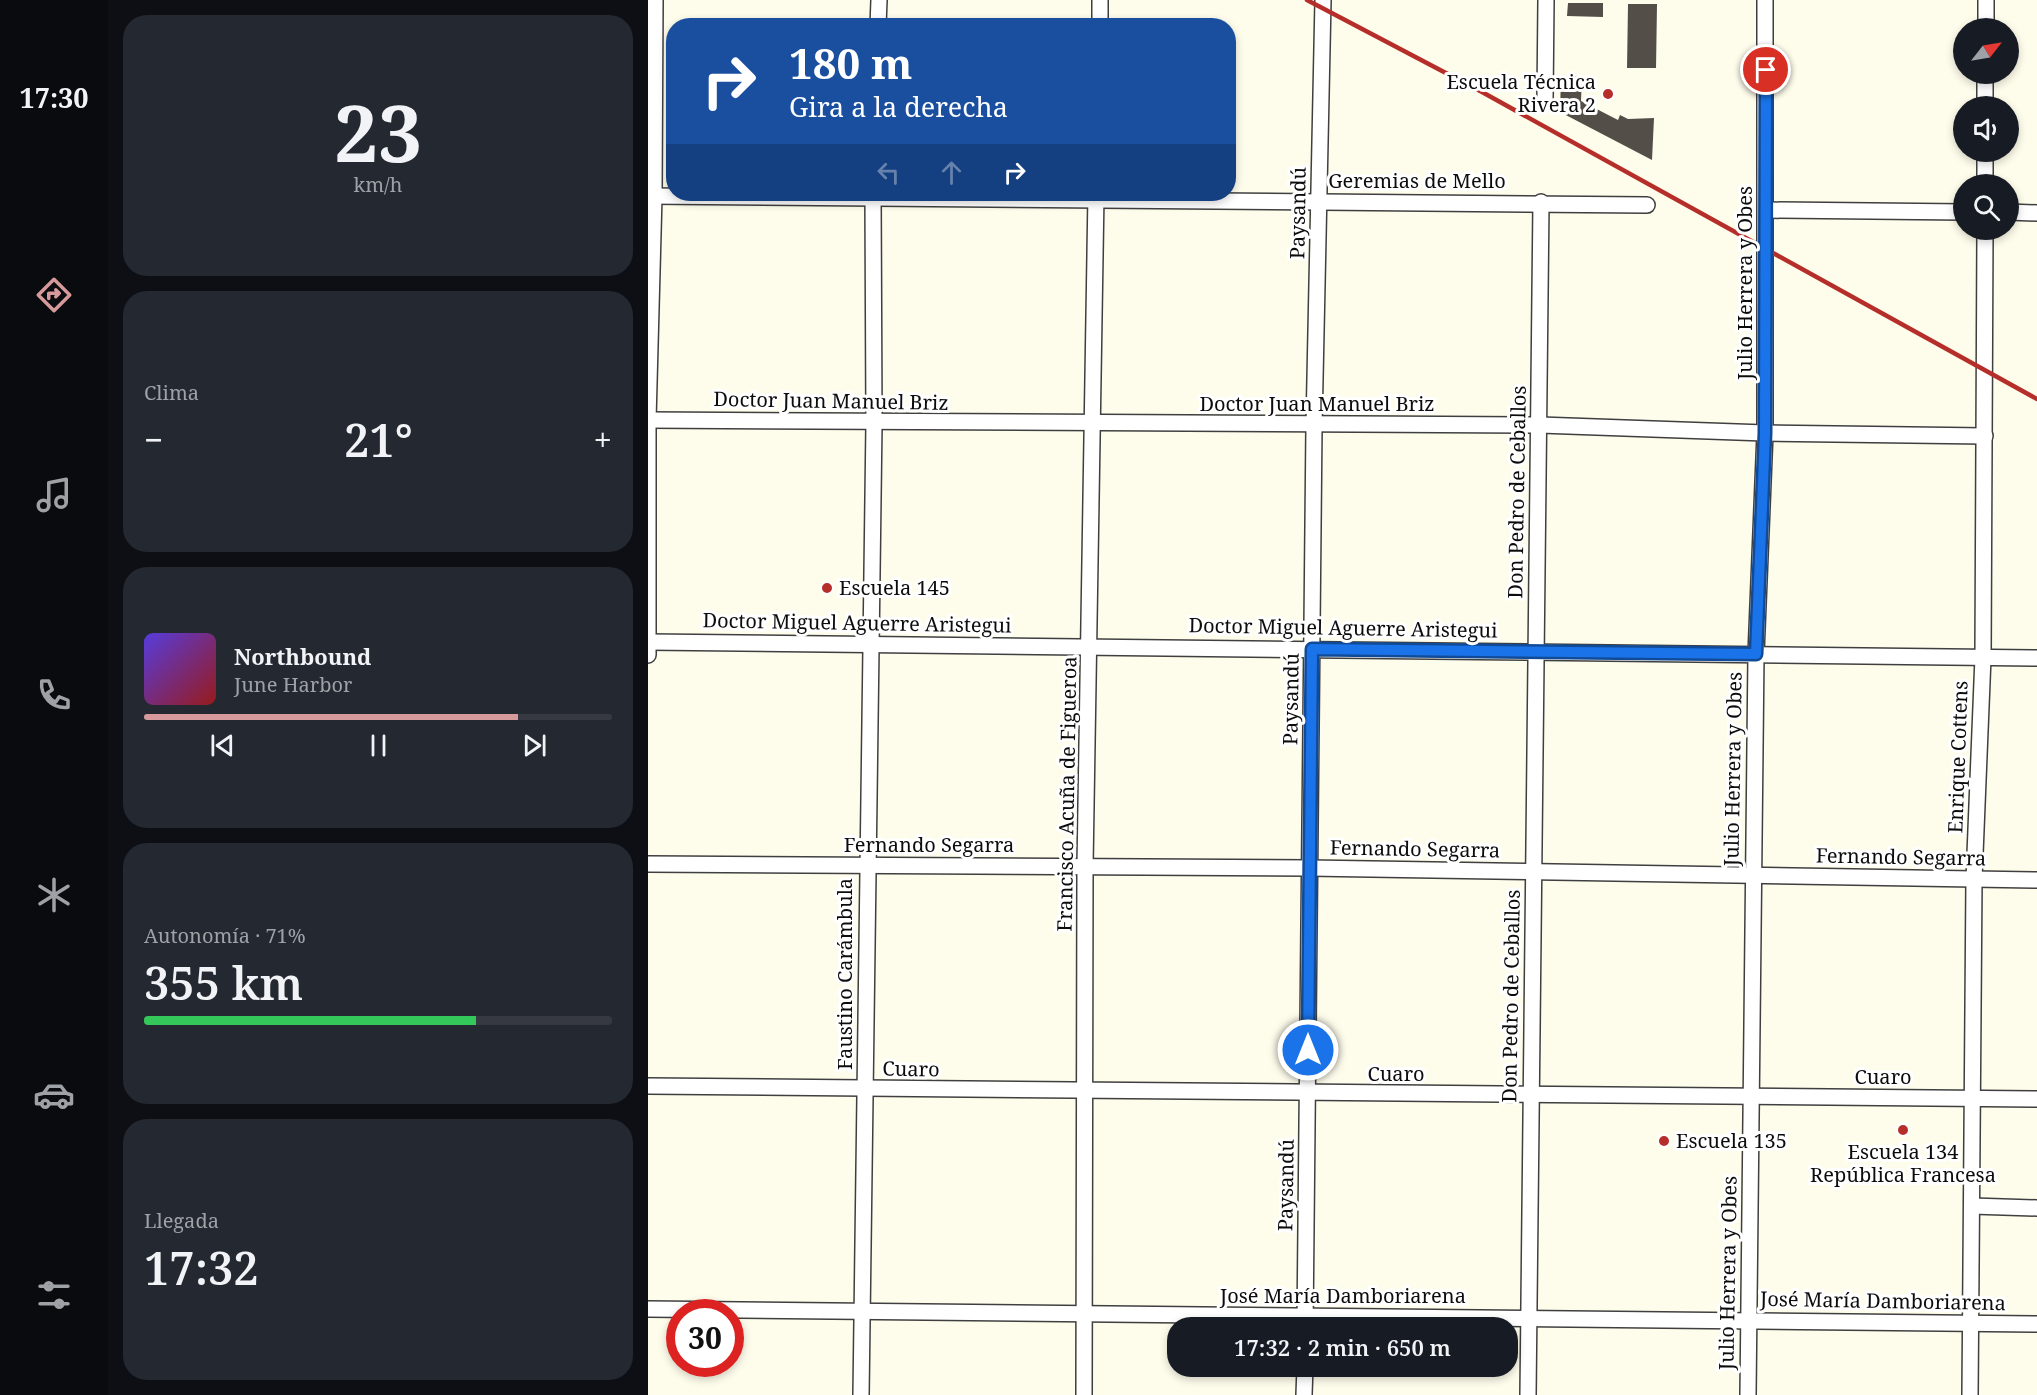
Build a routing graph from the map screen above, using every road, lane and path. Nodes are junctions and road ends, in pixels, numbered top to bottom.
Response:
1 (655, 0) edge
2 (879, 0) edge
3 (1100, 0) edge
4 (1323, 0) edge
5 (1546, 0) edge
6 (1765, 0) edge
7 (1986, 0) edge
8 (878, 18) edge
9 (1100, 18) edge
10 (1986, 18) edge
11 (1545, 100) dead end
12 (651, 196) edge
13 (666, 196) edge
14 (1236, 200) edge
15 (873, 201) edge
16 (1096, 201) edge
17 (1320, 202) junction
18 (1541, 202) junction
19 (1647, 205) dead end
20 (1767, 210) junction
21 (1953, 212) edge
22 (2019, 212) edge
23 (2037, 213) edge
24 (1985, 240) edge
25 (648, 420) edge
26 (874, 423) junction
27 (1093, 423) junction
28 (1540, 425) junction
29 (1314, 426) junction
30 (1765, 433) junction
31 (1985, 436) junction
32 (648, 642) edge
33 (870, 644) junction
34 (1091, 646) junction
35 (1312, 649) junction
36 (1536, 652) junction
37 (1756, 654) junction
38 (648, 655) edge
39 (1983, 657) junction
40 (2037, 658) edge
41 (648, 864) edge
42 (867, 866) junction
43 (1085, 866) junction
44 (1309, 868) junction
45 (1534, 873) junction
46 (1753, 876) junction
47 (1974, 879) junction
48 (2037, 880) edge
49 (648, 1086) edge
50 (865, 1089) junction
51 (1087, 1092) junction
52 (1531, 1095) junction
53 (1308, 1096) junction
54 (1751, 1098) junction
55 (1972, 1099) junction
56 (2037, 1099) edge
57 (1972, 1206) junction
58 (2037, 1208) edge
59 (648, 1309) edge
60 (862, 1312) junction
61 (1085, 1315) junction
62 (1528, 1316) junction
63 (1305, 1317) edge
64 (1496, 1317) edge
65 (1167, 1318) edge
66 (1749, 1320) junction
67 (1971, 1323) junction
68 (2037, 1324) edge
69 (1305, 1377) edge
70 (861, 1395) edge
71 (1084, 1395) edge
72 (1304, 1395) edge
73 (1528, 1395) edge
74 (1748, 1395) edge
75 (1970, 1395) edge

1 - 12 street
2 - 8 street
3 - 9 street
4 - 17 street, Paysandú
5 - 11 street
6 - 20 street, Julio Herrera y Obes
7 - 10 street
12 - 13 street, Geremias de Mello
12 - 25 street
14 - 17 street, Geremias de Mello
15 - 26 street, Faustino Carámbula
16 - 27 street, Francisco Acuña de Figueroa
17 - 18 street, Geremias de Mello
17 - 29 street, Paysandú
18 - 19 street, Geremias de Mello
18 - 28 street, Don Pedro de Ceballos
20 - 21 street
20 - 30 street, Julio Herrera y Obes
22 - 23 street
24 - 31 street, Enrique Cottens
25 - 26 street, Doctor Juan Manuel Briz
25 - 32 street
26 - 27 street, Doctor Juan Manuel Briz
26 - 33 street, Faustino Carámbula
27 - 29 street, Doctor Juan Manuel Briz
27 - 34 street, Francisco Acuña de Figueroa
28 - 29 street, Doctor Juan Manuel Briz
28 - 30 street, Doctor Juan Manuel Briz
28 - 36 street, Don Pedro de Ceballos
29 - 35 street, Paysandú
30 - 31 street, Doctor Juan Manuel Briz
30 - 37 street, Julio Herrera y Obes
31 - 39 street, Enrique Cottens
32 - 33 street, Doctor Miguel Aguerre Aristegui
32 - 38 street
33 - 34 street, Doctor Miguel Aguerre Aristegui
33 - 42 street, Faustino Carámbula
34 - 35 street, Doctor Miguel Aguerre Aristegui
34 - 43 street, Francisco Acuña de Figueroa
35 - 36 street, Doctor Miguel Aguerre Aristegui
35 - 44 street, Paysandú
36 - 37 street, Doctor Miguel Aguerre Aristegui
36 - 45 street, Don Pedro de Ceballos
37 - 39 street, Doctor Miguel Aguerre Aristegui
37 - 46 street, Julio Herrera y Obes
39 - 40 street, Doctor Miguel Aguerre Aristegui
39 - 47 street, Enrique Cottens
41 - 42 street, Fernando Segarra
42 - 43 street, Fernando Segarra
42 - 50 street, Faustino Carámbula
43 - 44 street, Fernando Segarra
43 - 51 street, Francisco Acuña de Figueroa
44 - 45 street, Fernando Segarra
44 - 53 street, Paysandú
45 - 46 street, Fernando Segarra
45 - 52 street, Don Pedro de Ceballos
46 - 47 street, Fernando Segarra
46 - 54 street, Julio Herrera y Obes
47 - 48 street, Fernando Segarra
47 - 55 street, Enrique Cottens
49 - 50 street, Cuaro
50 - 51 street, Cuaro
50 - 60 street, Faustino Carámbula
51 - 53 street, Cuaro
51 - 61 street, Francisco Acuña de Figueroa
52 - 53 street, Cuaro
52 - 54 street, Cuaro
52 - 62 street, Don Pedro de Ceballos
53 - 63 street, Paysandú
54 - 55 street, Cuaro
54 - 66 street, Julio Herrera y Obes
55 - 56 street, Cuaro
55 - 57 street, Enrique Cottens
57 - 58 street
57 - 67 street, Enrique Cottens
59 - 60 street, José María Damboriarena
60 - 61 street, José María Damboriarena
60 - 70 street, Faustino Carámbula
61 - 65 street, José María Damboriarena
61 - 71 street, Francisco Acuña de Figueroa
62 - 64 street, José María Damboriarena
62 - 66 street, José María Damboriarena
62 - 73 street, Don Pedro de Ceballos
66 - 67 street, José María Damboriarena
66 - 74 street, Julio Herrera y Obes
67 - 68 street, José María Damboriarena
67 - 75 street, Enrique Cottens
69 - 72 street

